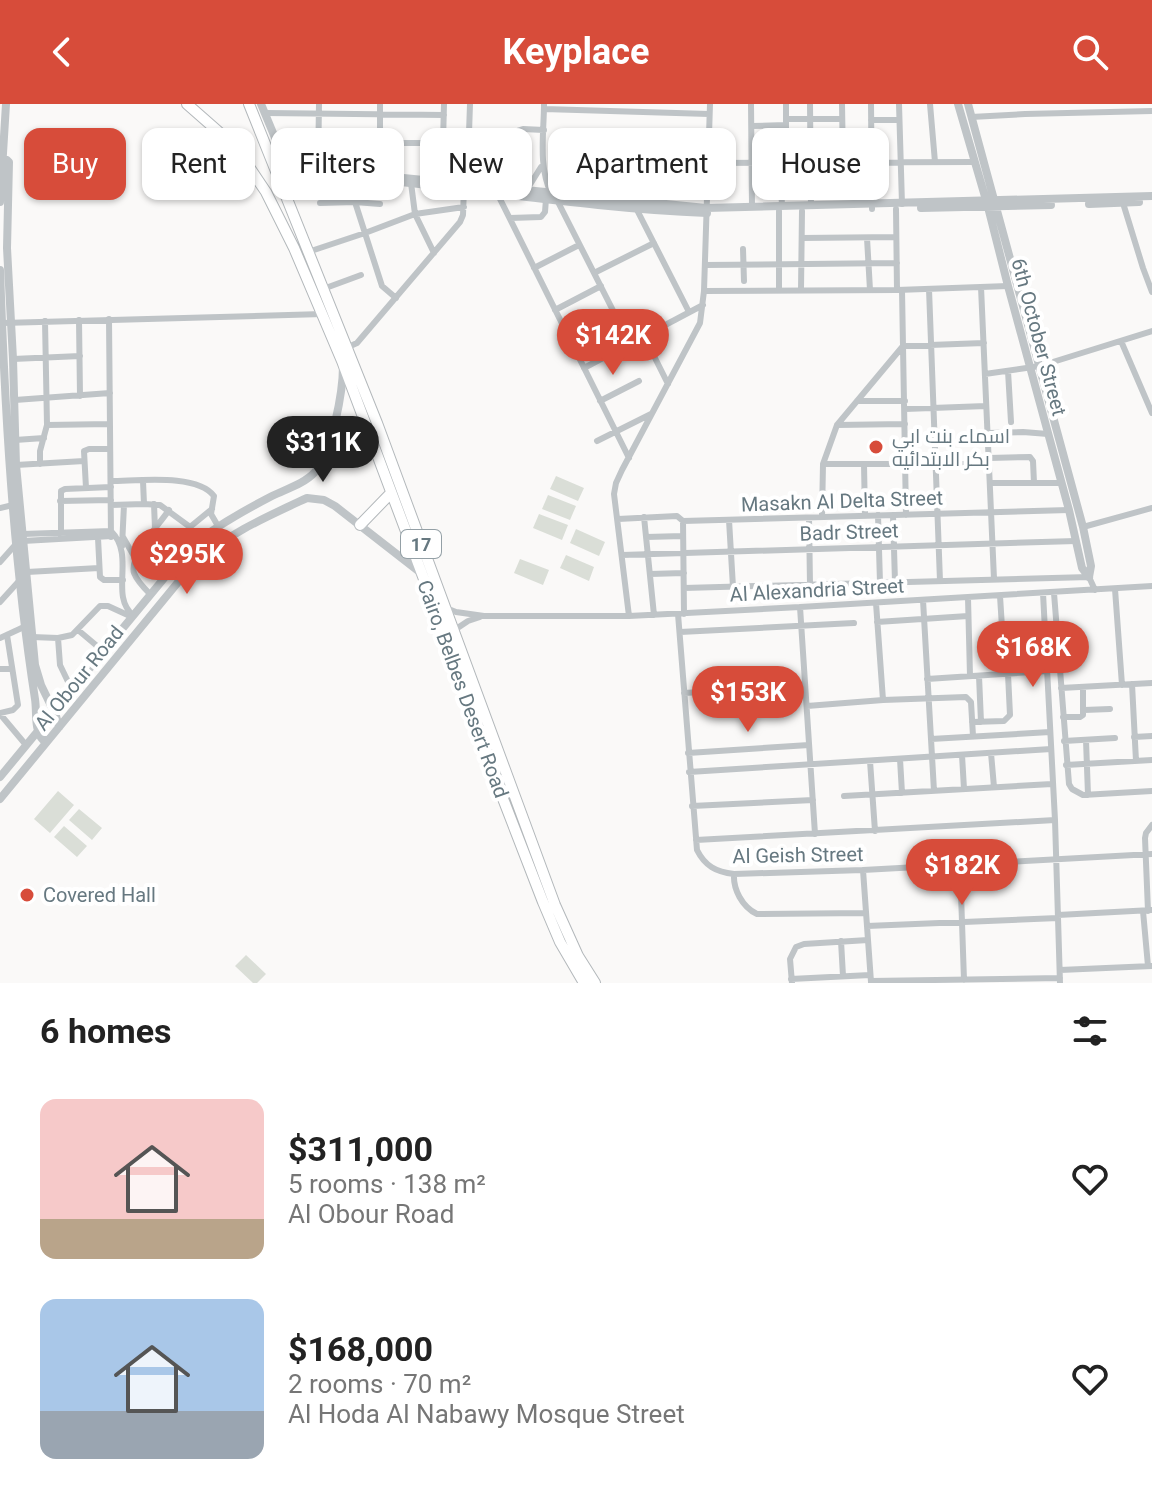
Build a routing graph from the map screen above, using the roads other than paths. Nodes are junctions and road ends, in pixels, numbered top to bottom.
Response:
1 (6, 104) edge
2 (187, 104) edge
3 (249, 104) edge
4 (319, 104) edge
5 (380, 104) edge
6 (444, 104) edge
7 (470, 104) edge
8 (710, 104) edge
9 (751, 104) edge
10 (786, 104) edge
11 (810, 104) edge
12 (842, 104) edge
13 (871, 104) edge
14 (899, 104) edge
15 (930, 104) edge
16 (958, 104) edge
17 (968, 104) edge
18 (1023, 104) edge
19 (544, 106) edge
20 (600, 107) edge
21 (263, 108) edge
22 (659, 108) edge
23 (1152, 111) edge
24 (709, 114) junction
25 (1025, 114) junction
26 (319, 115) junction
27 (380, 115) junction
28 (444, 115) junction
29 (971, 117) junction
30 (811, 119) junction
31 (842, 119) junction
32 (871, 120) junction
33 (899, 120) junction
34 (786, 122) junction
35 (752, 126) joint
36 (271, 128) edge
37 (319, 128) edge
38 (380, 128) edge
39 (444, 128) edge
40 (709, 128) edge
41 (786, 128) edge
42 (811, 128) edge
43 (842, 128) edge
44 (871, 128) edge
45 (544, 130) junction
46 (271, 157) edge
47 (5, 161) edge
48 (889, 162) edge
49 (901, 162) junction
50 (935, 162) junction
51 (974, 162) junction
52 (736, 163) edge
53 (752, 163) edge
54 (543, 164) junction
55 (532, 181) edge
56 (404, 182) edge
57 (411, 183) junction
58 (420, 184) edge
59 (548, 188) edge
60 (1152, 198) edge
61 (288, 200) edge
62 (464, 200) edge
63 (501, 200) edge
64 (550, 200) edge
65 (552, 200) edge
66 (568, 200) edge
67 (575, 200) edge
68 (706, 200) edge
69 (752, 200) edge
70 (781, 200) edge
71 (811, 200) edge
72 (872, 200) edge
73 (0, 202) edge
74 (355, 202) junction
75 (320, 203) dead end
76 (992, 203) junction
77 (1123, 203) junction
78 (380, 204) dead end
79 (811, 206) junction
80 (899, 206) junction
81 (464, 207) junction
82 (752, 207) junction
83 (872, 207) junction
84 (636, 208) junction
85 (780, 209) junction
86 (706, 211) junction
87 (802, 211) junction
88 (415, 214) junction
89 (510, 218) junction
90 (365, 233) junction
91 (896, 237) junction
92 (802, 238) junction
93 (867, 238) junction
94 (654, 243) junction
95 (579, 245) junction
96 (743, 249) dead end
97 (308, 252) junction
98 (434, 253) junction
99 (897, 263) junction
100 (779, 264) junction
101 (801, 264) junction
102 (868, 264) junction
103 (705, 265) junction
104 (743, 265) junction
105 (534, 268) junction
106 (1143, 268) junction
107 (0, 270) edge
108 (594, 273) junction
109 (361, 275) dead end
110 (1152, 276) edge
111 (744, 281) dead end
112 (601, 286) junction
113 (1008, 286) junction
114 (981, 287) junction
115 (323, 289) junction
116 (929, 289) junction
117 (779, 290) junction
118 (801, 290) junction
119 (870, 290) junction
120 (900, 290) junction
121 (704, 291) junction
122 (1152, 291) edge
123 (396, 298) junction
124 (703, 305) junction
125 (555, 310) junction
126 (689, 312) junction
127 (323, 314) junction
128 (109, 319) junction
129 (79, 320) junction
130 (45, 321) junction
131 (7, 322) junction
132 (1152, 331) edge
133 (644, 336) junction
134 (1121, 341) junction
135 (984, 343) junction
136 (630, 344) junction
137 (931, 345) junction
138 (903, 346) junction
139 (346, 348) junction
140 (80, 356) junction
141 (46, 358) junction
142 (13, 359) junction
143 (342, 361) junction
144 (1040, 366) junction
145 (584, 368) junction
146 (1030, 368) junction
147 (1008, 371) junction
148 (985, 374) junction
149 (639, 381) dead end
150 (2, 383) edge
151 (668, 384) junction
152 (110, 393) junction
153 (80, 396) junction
154 (46, 398) junction
155 (15, 400) junction
156 (600, 401) junction
157 (857, 401) junction
158 (905, 401) junction
159 (986, 406) junction
160 (933, 408) junction
161 (905, 409) junction
162 (653, 413) junction
163 (1152, 413) edge
164 (1011, 422) dead end
165 (110, 424) junction
166 (905, 424) junction
167 (47, 425) junction
168 (837, 425) junction
169 (616, 432) junction
170 (988, 433) junction
171 (1048, 434) junction
172 (44, 438) junction
173 (15, 440) junction
174 (597, 441) dead end
175 (110, 449) junction
176 (629, 458) junction
177 (989, 458) junction
178 (84, 461) junction
179 (40, 464) junction
180 (823, 464) junction
181 (864, 464) junction
182 (905, 464) junction
183 (935, 464) junction
184 (965, 464) dead end
185 (8, 466) edge
186 (143, 481) junction
187 (301, 482) junction
188 (990, 483) junction
189 (1034, 483) junction
190 (1062, 483) junction
191 (111, 484) junction
192 (86, 488) junction
193 (391, 493) junction
194 (307, 498) junction
195 (60, 501) junction
196 (111, 503) junction
197 (144, 504) junction
198 (154, 504) junction
199 (13, 505) junction
200 (127, 505) junction
201 (0, 508) edge
202 (1152, 508) edge
203 (212, 509) junction
204 (169, 510) junction
205 (1069, 510) junction
206 (991, 512) junction
207 (937, 514) junction
208 (878, 515) junction
209 (893, 515) junction
210 (906, 515) junction
211 (865, 516) junction
212 (644, 517) junction
213 (822, 517) junction
214 (809, 518) junction
215 (618, 519) junction
216 (729, 520) junction
217 (683, 521) junction
218 (360, 525) junction
219 (218, 526) junction
220 (1083, 527) junction
221 (155, 530) junction
222 (115, 534) junction
223 (61, 536) junction
224 (683, 536) junction
225 (646, 537) junction
226 (98, 538) junction
227 (21, 539) junction
228 (1076, 541) junction
229 (993, 544) junction
230 (938, 546) junction
231 (879, 547) junction
232 (894, 547) junction
233 (809, 549) junction
234 (731, 552) junction
235 (683, 553) junction
236 (648, 554) junction
237 (622, 555) junction
238 (1, 558) edge
239 (135, 558) junction
240 (99, 568) junction
241 (27, 572) junction
242 (421, 573) junction
243 (684, 573) junction
244 (650, 574) junction
245 (1089, 577) junction
246 (994, 579) junction
247 (123, 580) junction
248 (986, 580) junction
249 (19, 581) junction
250 (940, 581) junction
251 (895, 582) junction
252 (880, 583) junction
253 (810, 585) junction
254 (1152, 586) edge
255 (733, 587) junction
256 (684, 588) junction
257 (1115, 589) junction
258 (1095, 590) junction
259 (1043, 593) junction
260 (1054, 593) junction
261 (150, 594) junction
262 (1000, 596) junction
263 (988, 597) junction
264 (968, 598) junction
265 (923, 600) junction
266 (0, 602) edge
267 (876, 603) junction
268 (800, 607) junction
269 (445, 608) junction
270 (681, 614) junction
271 (654, 615) junction
272 (132, 616) junction
273 (484, 616) junction
274 (629, 616) junction
275 (968, 616) junction
276 (924, 619) junction
277 (877, 622) junction
278 (854, 623) dead end
279 (27, 626) junction
280 (802, 626) junction
281 (78, 630) junction
282 (453, 631) junction
283 (680, 632) junction
284 (4, 636) edge
285 (32, 637) junction
286 (58, 638) junction
287 (103, 651) junction
288 (0, 669) edge
289 (12, 669) junction
290 (1047, 671) junction
291 (1006, 674) junction
292 (970, 676) junction
293 (979, 676) junction
294 (927, 679) junction
295 (1152, 683) edge
296 (1132, 684) junction
297 (1122, 685) junction
298 (805, 686) junction
299 (1083, 687) junction
300 (1061, 688) junction
301 (72, 690) junction
302 (684, 693) junction
303 (928, 699) junction
304 (883, 700) junction
305 (807, 706) junction
306 (1110, 709) dead end
307 (1084, 710) junction
308 (54, 711) junction
309 (0, 713) edge
310 (1063, 717) junction
311 (972, 722) junction
312 (981, 722) junction
313 (59, 727) junction
314 (38, 731) junction
315 (1050, 732) junction
316 (973, 736) junction
317 (1152, 736) edge
318 (1134, 737) junction
319 (1115, 738) dead end
320 (931, 739) junction
321 (48, 740) junction
322 (1086, 740) junction
323 (1064, 741) junction
324 (26, 745) junction
325 (809, 745) junction
326 (1051, 749) junction
327 (500, 753) junction
328 (688, 753) junction
329 (991, 753) junction
330 (962, 755) junction
331 (488, 757) junction
332 (932, 757) junction
333 (900, 759) junction
334 (1152, 760) edge
335 (870, 761) junction
336 (1136, 761) junction
337 (1087, 763) junction
338 (811, 764) junction
339 (1066, 765) junction
340 (689, 772) junction
341 (507, 773) junction
342 (0, 777) edge
343 (495, 778) junction
344 (1052, 784) junction
345 (994, 787) junction
346 (964, 789) junction
347 (934, 791) junction
348 (1152, 791) edge
349 (902, 793) junction
350 (873, 794) junction
351 (1088, 795) junction
352 (844, 796) dead end
353 (0, 799) edge
354 (813, 800) junction
355 (692, 806) junction
356 (1055, 820) junction
357 (1152, 825) edge
358 (875, 831) junction
359 (815, 834) junction
360 (696, 840) junction
361 (1149, 854) edge
362 (1056, 860) junction
363 (960, 865) junction
364 (863, 870) junction
365 (734, 874) junction
366 (1148, 911) edge
367 (866, 913) junction
368 (1058, 917) junction
369 (962, 922) junction
370 (867, 926) junction
371 (868, 940) junction
372 (841, 941) junction
373 (1150, 966) edge
374 (843, 976) junction
375 (1060, 977) edge
376 (833, 980) edge
377 (871, 980) edge
378 (964, 980) junction
379 (792, 981) edge
380 (584, 983) edge
381 (595, 983) edge

1 - 47 street
2 - 127 highway, Cairo, Belbes Desert Road / 17
3 - 46 highway, Cairo, Belbes Desert Road / 17
4 - 26 street
5 - 27 street
6 - 28 street
7 - 45 street
8 - 24 street
9 - 35 street
10 - 34 street
11 - 30 street
12 - 31 street
13 - 32 street
14 - 33 street
15 - 50 street
16 - 51 street, 6th October Street
17 - 29 street, 6th October Street
18 - 25 street
19 - 20 street
19 - 45 street
20 - 22 street
21 - 26 street
21 - 36 street
22 - 24 street
23 - 25 street
24 - 40 street
25 - 29 street
26 - 27 street
26 - 37 street
27 - 28 street
27 - 38 street
28 - 39 street
29 - 76 street, 6th October Street
30 - 31 street
30 - 34 street
30 - 42 street
31 - 43 street
32 - 33 street
32 - 44 street
33 - 49 street
34 - 35 street
34 - 41 street
45 - 54 street
47 - 73 street
47 - 131 street
48 - 49 street
49 - 50 street
49 - 80 street
50 - 51 street
51 - 76 street, 6th October Street
52 - 53 street
54 - 55 street
54 - 59 street
56 - 57 street
57 - 58 street
57 - 88 street
60 - 76 street
60 - 77 street
61 - 97 highway, Cairo, Belbes Desert Road / 17
62 - 81 street
63 - 89 street
64 - 89 street
65 - 95 street
66 - 84 street
67 - 86 street
68 - 86 street
69 - 82 street
70 - 85 street
71 - 79 street
72 - 83 street
74 - 75 street
74 - 78 street
74 - 90 street
76 - 77 street
76 - 80 street
76 - 113 street, 6th October Street
76 - 144 street, 6th October Street
77 - 106 street
79 - 83 street
79 - 85 street
80 - 83 street
80 - 91 street
81 - 88 street
81 - 98 street
82 - 85 street
82 - 86 street
83 - 87 street
84 - 86 street
84 - 94 street
85 - 86 street
85 - 87 street
85 - 100 street
86 - 103 street
87 - 92 street
88 - 90 street
88 - 98 street
89 - 105 street
90 - 97 street
90 - 123 street
91 - 93 street
91 - 99 street
92 - 93 street
92 - 101 street
93 - 102 street
94 - 108 street
94 - 126 street
95 - 105 street
95 - 108 street
96 - 104 street
97 - 115 highway, Cairo, Belbes Desert Road / 17
98 - 123 street
99 - 102 street
99 - 120 street
100 - 101 street
100 - 104 street
100 - 117 street
101 - 102 street
101 - 118 street
102 - 119 street
103 - 104 street
103 - 121 street
104 - 111 street
105 - 125 street
106 - 110 street
106 - 122 street
107 - 131 street
108 - 112 street
109 - 115 street
112 - 125 street
112 - 136 street
113 - 114 street
113 - 146 street, 6th October Street
114 - 116 street
114 - 135 street
115 - 139 highway, Cairo, Belbes Desert Road / 17
116 - 120 street
116 - 137 street
117 - 118 street
117 - 121 street
118 - 119 street
119 - 120 street
120 - 138 street
121 - 124 street
123 - 139 street
124 - 126 street
124 - 151 street
125 - 145 street
126 - 133 street
127 - 128 street
127 - 143 highway, Cairo, Belbes Desert Road / 17
128 - 129 street
128 - 152 street
129 - 130 street
129 - 140 street
130 - 131 street
130 - 141 street
131 - 142 street
131 - 150 street
132 - 134 street
133 - 136 street
133 - 151 street
134 - 144 street
134 - 163 street
135 - 137 street
135 - 148 street
136 - 145 street
137 - 138 street
137 - 160 street
138 - 157 street
138 - 158 street
139 - 269 highway, Cairo, Belbes Desert Road / 17
140 - 141 street
140 - 153 street
141 - 142 street
141 - 154 street
142 - 155 street
143 - 187 street, Al Obour Road
143 - 193 highway, Cairo, Belbes Desert Road / 17
144 - 146 street
144 - 220 street, 6th October Street
145 - 156 street
146 - 147 street
146 - 171 street, 6th October Street
147 - 148 street
147 - 164 street
148 - 159 street
149 - 156 street
150 - 185 street
151 - 162 street
152 - 153 street
152 - 165 street
153 - 154 street
154 - 155 street
154 - 167 street
155 - 173 street
156 - 169 street
157 - 158 street
157 - 168 street
158 - 161 street
159 - 160 street
159 - 170 street
160 - 161 street
160 - 183 street
161 - 166 street
162 - 169 street
162 - 176 street
165 - 167 street
165 - 175 street
166 - 168 street
166 - 182 street
167 - 172 street
168 - 180 street
169 - 174 street
169 - 176 street
170 - 171 street
170 - 177 street
171 - 190 street, 6th October Street
172 - 173 street
172 - 179 street
173 - 185 street
175 - 178 street
175 - 191 street
176 - 215 street
177 - 188 street
177 - 189 street
178 - 179 street
178 - 192 street
179 - 185 street
180 - 181 street
180 - 213 street
181 - 182 street
181 - 211 street
182 - 183 street
182 - 210 street
183 - 184 street
183 - 207 street
185 - 199 street
185 - 227 street
186 - 191 street
186 - 197 street
186 - 203 street
187 - 194 street
187 - 219 street, Al Obour Road
188 - 189 street
188 - 206 street
189 - 190 street
190 - 205 street, 6th October Street
191 - 192 street
191 - 196 street
192 - 195 street
193 - 218 highway
193 - 242 highway, Cairo, Belbes Desert Road / 17
194 - 218 street
194 - 313 street, Al Obour Road
195 - 196 street
195 - 223 street
196 - 200 street
196 - 222 street
197 - 198 street
197 - 200 street
198 - 204 street
198 - 221 street
199 - 201 street
199 - 227 street
200 - 222 street
202 - 220 street
203 - 204 street
203 - 219 street
204 - 221 street
205 - 206 street, Masakn Al Delta Street
205 - 228 street, 6th October Street
206 - 207 street, Masakn Al Delta Street
206 - 229 street
207 - 210 street, Masakn Al Delta Street
207 - 230 street
208 - 209 street, Masakn Al Delta Street
208 - 211 street, Masakn Al Delta Street
208 - 231 street
209 - 210 street, Masakn Al Delta Street
209 - 232 street
211 - 213 street, Masakn Al Delta Street
212 - 215 street, Masakn Al Delta Street
212 - 217 street, Masakn Al Delta Street
212 - 225 street
213 - 214 street, Masakn Al Delta Street
214 - 216 street, Masakn Al Delta Street
214 - 233 street
215 - 237 street
216 - 217 street, Masakn Al Delta Street
216 - 234 street
217 - 224 street, Al Geish Street
218 - 242 street
219 - 261 street, Al Obour Road
220 - 245 street, 6th October Street
221 - 239 street
222 - 223 street
222 - 226 street
222 - 239 street
222 - 247 street
223 - 226 street
223 - 227 street
224 - 225 street
224 - 235 street, Al Geish Street
225 - 236 street
226 - 240 street
227 - 238 street
227 - 241 street
227 - 249 street
228 - 229 street, Badr Street
228 - 245 street, 6th October Street
229 - 230 street, Badr Street
229 - 246 street
230 - 232 street, Badr Street
230 - 250 street
231 - 232 street, Badr Street
231 - 233 street, Badr Street
231 - 252 street
232 - 251 street
233 - 234 street, Badr Street
233 - 253 street
234 - 235 street, Badr Street
234 - 255 street
235 - 236 street, Badr Street
235 - 243 street, Al Geish Street
236 - 237 street, Badr Street
236 - 244 street
237 - 274 street
239 - 261 street
240 - 241 street
240 - 247 street
241 - 279 street
242 - 331 highway, Cairo, Belbes Desert Road / 17
243 - 244 street
243 - 256 street, Al Geish Street
244 - 271 street
245 - 246 street
245 - 258 street, 6th October Street
246 - 248 street
247 - 272 street
248 - 250 street
248 - 263 street
249 - 266 street
249 - 279 street
250 - 251 street
251 - 252 street
252 - 253 street
253 - 255 street
254 - 257 street, Al Alexandria Street
255 - 256 street
256 - 270 street, Al Geish Street
257 - 258 street, Al Alexandria Street
257 - 297 street
258 - 260 street, Al Alexandria Street
259 - 260 street, Al Alexandria Street
259 - 262 street, Al Alexandria Street
259 - 290 street
260 - 300 street
261 - 272 street, Al Obour Road
262 - 263 street, Al Alexandria Street
262 - 291 street
263 - 264 street, Al Alexandria Street
264 - 265 street, Al Alexandria Street
264 - 275 street
265 - 267 street, Al Alexandria Street
265 - 276 street
267 - 268 street, Al Alexandria Street
267 - 277 street
268 - 270 street, Al Alexandria Street
268 - 280 street
269 - 273 street, Al Alexandria Street
269 - 282 highway, Cairo, Belbes Desert Road / 17
270 - 271 street, Al Alexandria Street
270 - 283 street, Al Geish Street
271 - 274 street, Al Alexandria Street
272 - 281 street
272 - 287 street, Al Obour Road
273 - 274 street, Al Alexandria Street
273 - 282 street, Al Alexandria Street
275 - 276 street
275 - 292 street
276 - 277 street
276 - 294 street
277 - 304 street
278 - 280 street
279 - 284 street
279 - 285 street
279 - 314 street
280 - 283 street
280 - 298 street
281 - 286 street
281 - 287 street
282 - 327 highway, Cairo, Belbes Desert Road / 17
283 - 302 street, Al Geish Street
284 - 289 street
285 - 286 street
285 - 308 street
286 - 301 street
287 - 301 street, Al Obour Road
288 - 289 street
289 - 309 street
290 - 291 street
290 - 315 street
291 - 293 street
291 - 312 street
292 - 293 street
292 - 294 street
293 - 312 street
294 - 303 street
295 - 296 street
296 - 297 street
296 - 318 street
297 - 299 street
298 - 302 street
298 - 305 street
299 - 300 street
299 - 307 street
300 - 310 street
301 - 308 street, Al Obour Road
302 - 328 street, Al Geish Street
303 - 304 street
303 - 311 street
303 - 320 street
304 - 305 street
305 - 325 street
306 - 307 street
307 - 310 street
308 - 313 street
308 - 314 street, Al Obour Road
309 - 324 street
310 - 323 street
311 - 312 street
311 - 316 street
313 - 321 street, Al Obour Road
314 - 321 street
314 - 324 street, Al Obour Road
315 - 316 street
315 - 326 street
316 - 320 street
317 - 318 street
318 - 336 street
319 - 322 street
320 - 332 street
321 - 353 street, Al Obour Road
322 - 323 street
322 - 337 street
323 - 339 street
324 - 342 street, Al Obour Road
325 - 328 street
325 - 338 street
326 - 329 street
326 - 344 street
327 - 331 highway
327 - 341 highway, Cairo, Belbes Desert Road / 17
328 - 340 street, Al Geish Street
329 - 330 street
329 - 345 street
330 - 332 street
330 - 346 street
331 - 343 highway, Cairo, Belbes Desert Road / 17
332 - 333 street
332 - 347 street
333 - 335 street
333 - 349 street
334 - 336 street
335 - 338 street
335 - 350 street
336 - 337 street
337 - 339 street
337 - 351 street
338 - 340 street
338 - 354 street
339 - 351 street
340 - 355 street, Al Geish Street
341 - 343 highway
341 - 381 highway, Cairo, Belbes Desert Road / 17
343 - 380 highway, Cairo, Belbes Desert Road / 17
344 - 345 street
344 - 356 street
345 - 346 street
346 - 347 street
347 - 349 street
348 - 351 street
349 - 350 street
350 - 352 street
350 - 358 street
354 - 355 street
354 - 359 street
355 - 360 street, Al Geish Street
356 - 358 street
356 - 362 street
357 - 361 street
358 - 359 street
359 - 360 street
360 - 365 street, Al Geish Street
361 - 362 street, Al Geish Street
361 - 366 street
362 - 363 street, Al Geish Street
362 - 368 street
363 - 364 street, Al Geish Street
363 - 369 street
364 - 365 street, Al Geish Street
364 - 367 street
365 - 367 street
366 - 368 street
366 - 373 street
367 - 370 street
368 - 369 street
368 - 375 street
369 - 370 street
369 - 378 street
370 - 371 street
371 - 372 street
371 - 377 street
372 - 374 street
372 - 379 street
373 - 375 street
374 - 376 street
374 - 377 street
375 - 378 street
376 - 379 street
377 - 378 street

